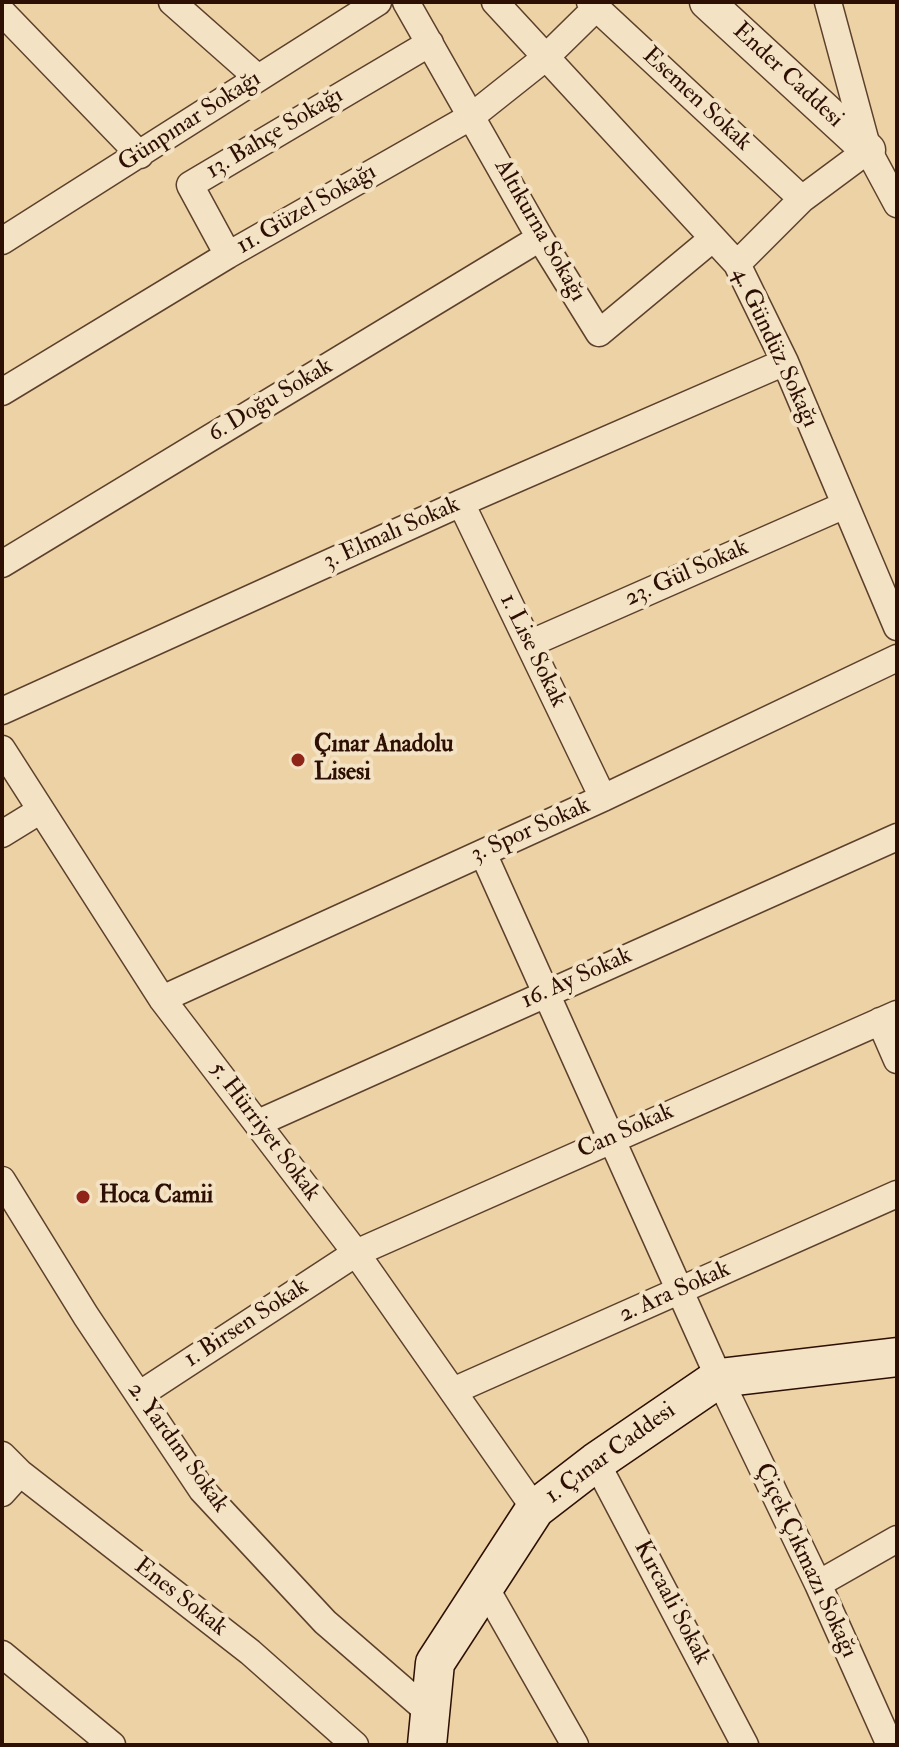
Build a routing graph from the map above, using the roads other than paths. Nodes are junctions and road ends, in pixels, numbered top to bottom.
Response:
1 (172, 2) edge
2 (406, 2) edge
3 (495, 2) edge
4 (707, 2) edge
5 (828, 2) edge
6 (593, 5) edge
7 (361, 6) edge
8 (9, 10) edge
9 (430, 43) junction
10 (545, 58) junction
11 (258, 78) junction
12 (472, 116) junction
13 (882, 153) edge
14 (140, 155) junction
15 (802, 199) junction
16 (897, 204) edge
17 (540, 238) junction
18 (712, 239) junction
19 (2, 241) edge
20 (228, 255) junction
21 (737, 264) junction
22 (785, 362) junction
23 (2, 392) edge
24 (461, 503) junction
25 (845, 505) junction
26 (2, 564) edge
27 (897, 627) edge
28 (529, 644) junction
29 (897, 658) edge
30 (2, 711) edge
31 (2, 749) edge
32 (603, 798) junction
33 (41, 810) junction
34 (2, 834) edge
35 (897, 837) edge
36 (483, 853) junction
37 (547, 992) junction
38 (162, 999) junction
39 (889, 1018) edge
40 (897, 1060) edge
41 (258, 1123) junction
42 (612, 1138) junction
43 (2, 1180) edge
44 (897, 1194) edge
45 (356, 1253) junction
46 (681, 1291) junction
47 (897, 1357) edge
48 (719, 1378) junction
49 (453, 1391) junction
50 (139, 1395) junction
51 (596, 1462) junction
52 (11, 1464) edge
53 (2, 1493) edge
54 (535, 1509) junction
55 (897, 1539) edge
56 (818, 1584) junction
57 (485, 1587) junction
58 (2, 1654) edge
59 (428, 1729) edge
60 (112, 1745) edge
61 (355, 1745) edge
62 (575, 1745) edge
63 (745, 1745) edge
64 (890, 1745) edge

1 - 11 street
2 - 9 street, Altıkurna Sokağı
3 - 10 street, 4. Gündüz Sokağı
4 - 13 street, Ender Caddesi
5 - 13 street
6 - 10 street, 11. Güzel Sokağı
6 - 15 street, Esemen Sokak
7 - 11 street, Günpınar Sokağı
8 - 14 street
9 - 12 street, Altıkurna Sokağı
9 - 20 street, 13. Bahçe Sokağı
10 - 12 street, 11. Güzel Sokağı
10 - 18 street, 4. Gündüz Sokağı
11 - 14 street, Günpınar Sokağı
12 - 17 street, Altıkurna Sokağı
12 - 20 street, 11. Güzel Sokağı
13 - 15 street
13 - 16 street
14 - 19 street, Günpınar Sokağı
15 - 21 street
17 - 18 street, Altıkurna Sokağı
17 - 26 street, 6. Doğu Sokak
18 - 21 street, 4. Gündüz Sokağı
20 - 23 street, 11. Güzel Sokağı
21 - 22 street, 4. Gündüz Sokağı
22 - 24 street, 3. Elmalı Sokak
22 - 25 street, 4. Gündüz Sokağı
24 - 28 street, 1. Lise Sokak
24 - 30 street, 3. Elmalı Sokak
25 - 27 street, 4. Gündüz Sokağı
25 - 28 street, 23. Gül Sokak
28 - 32 street, 1. Lise Sokak
29 - 32 street, 3. Spor Sokak
31 - 33 street, 5. Hürriyet Sokak
32 - 36 street, 3. Spor Sokak
33 - 34 street
33 - 38 street, 5. Hürriyet Sokak
35 - 37 street, 16. Ay Sokak
36 - 37 street, Çiçek Çıkmazı Sokağı
36 - 38 street, 3. Spor Sokak
37 - 41 street, 16. Ay Sokak
37 - 42 street, Çiçek Çıkmazı Sokağı
38 - 41 street, 5. Hürriyet Sokak
39 - 40 street
39 - 42 street, Can Sokak
41 - 45 street, 5. Hürriyet Sokak
42 - 45 street, Can Sokak
42 - 46 street, Çiçek Çıkmazı Sokağı
43 - 50 street, 2. Yardım Sokak
44 - 46 street, 2. Ara Sokak
45 - 49 street, 5. Hürriyet Sokak
45 - 50 street, 1. Birsen Sokak
46 - 48 street, Çiçek Çıkmazı Sokağı
46 - 49 street, 2. Ara Sokak
47 - 48 main road, 1. Çınar Caddesi
48 - 51 main road, 1. Çınar Caddesi
48 - 56 street, Çiçek Çıkmazı Sokağı
49 - 54 street, 5. Hürriyet Sokak
50 - 59 street, 2. Yardım Sokak
51 - 54 main road, 1. Çınar Caddesi
51 - 63 street, Kırcaali Sokak
52 - 53 street
52 - 61 street, Enes Sokak
54 - 57 main road, 1. Çınar Caddesi
55 - 56 street
56 - 64 street, Çiçek Çıkmazı Sokağı
57 - 59 main road, 1. Çınar Caddesi
57 - 62 street
58 - 60 street

